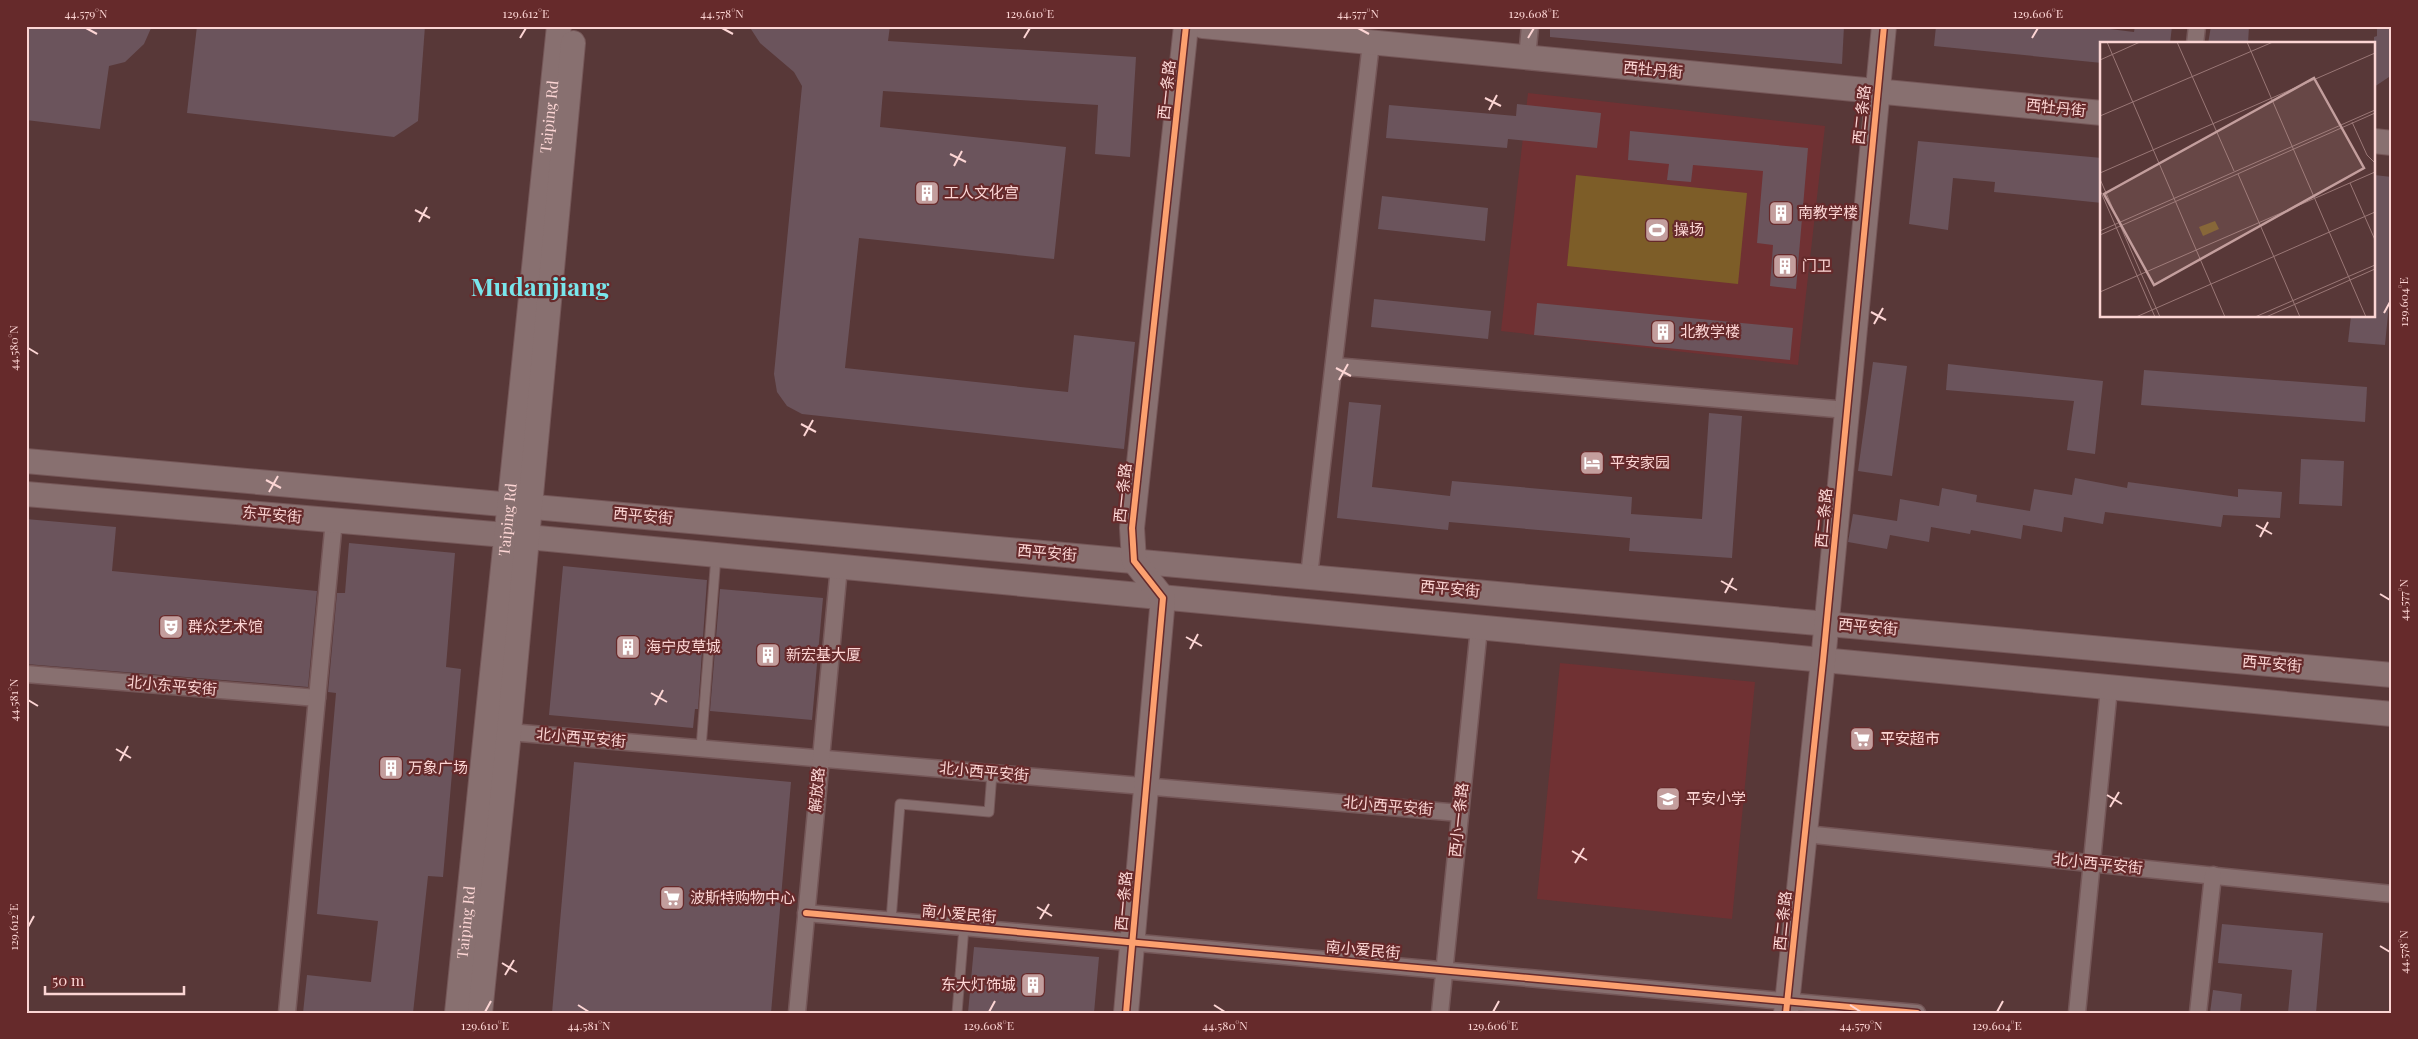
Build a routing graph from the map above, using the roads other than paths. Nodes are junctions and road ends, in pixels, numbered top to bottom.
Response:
1 (559, 26) edge
2 (575, 26) edge
3 (1186, 26) edge
4 (1204, 26) edge
5 (1530, 26) edge
6 (1884, 26) edge
7 (2197, 26) edge
8 (1371, 42) junction
9 (2195, 42) edge
10 (1527, 58) junction
11 (1877, 91) junction
12 (2100, 113) edge
13 (2376, 141) edge
14 (2392, 143) edge
15 (1334, 366) junction
16 (1846, 410) junction
17 (26, 461) edge
18 (26, 494) edge
19 (519, 505) junction
20 (334, 520) junction
21 (517, 536) junction
22 (716, 555) junction
23 (1134, 561) junction
24 (839, 567) junction
25 (1309, 576) junction
26 (1164, 598) junction
27 (1826, 623) junction
28 (1479, 628) junction
29 (1823, 661) junction
30 (26, 674) edge
31 (2392, 675) edge
32 (2109, 688) junction
33 (317, 698) junction
34 (2392, 714) edge
35 (509, 732) junction
36 (700, 748) junction
37 (820, 758) junction
38 (992, 773) junction
39 (1148, 786) junction
40 (1460, 812) junction
41 (1805, 834) junction
42 (2092, 863) junction
43 (2213, 875) junction
44 (2392, 894) edge
45 (806, 913) junction
46 (891, 920) junction
47 (964, 927) junction
48 (1133, 942) junction
49 (1444, 970) junction
50 (1787, 1007) edge
51 (287, 1013) edge
52 (458, 1013) edge
53 (480, 1013) edge
54 (797, 1013) edge
55 (957, 1013) edge
56 (1126, 1013) edge
57 (1440, 1013) edge
58 (1917, 1013) edge
59 (2077, 1013) edge
60 (2198, 1013) edge

1 - 19 main road, Taiping Rd
2 - 19 main road, Taiping Rd
3 - 23 main road, 西一条路
4 - 8 main road, 西牡丹街
5 - 10 street
6 - 11 main road, 西二条路
7 - 9 street
8 - 10 main road, 西牡丹街
8 - 15 street
10 - 11 main road, 西牡丹街
11 - 12 main road, 西牡丹街
11 - 16 main road, 西二条路
13 - 14 main road
15 - 16 street
15 - 25 street
16 - 27 main road, 西二条路
17 - 19 main road
18 - 20 main road, 东平安街
19 - 21 main road, Taiping Rd
19 - 23 main road, 西平安街
20 - 21 main road, 东平安街
20 - 33 street
21 - 22 main road
21 - 35 main road, Taiping Rd
21 - 52 main road, Taiping Rd
22 - 24 main road
22 - 36 lane
23 - 25 main road, 西平安街
23 - 26 main road
24 - 26 main road
24 - 37 street, 解放路
25 - 27 main road, 西平安街
26 - 28 main road
26 - 39 main road, 西一条路
27 - 29 main road, 西二条路
27 - 31 main road, 西平安街
28 - 29 main road
28 - 40 street, 西小一条路
29 - 32 main road
29 - 41 main road, 西二条路
30 - 33 street, 北小东平安街
32 - 34 main road
32 - 42 street
33 - 51 street
35 - 36 street, 北小西平安街
35 - 53 main road, Taiping Rd
36 - 37 street, 北小西平安街
37 - 38 street, 北小西平安街
37 - 45 street, 解放路
38 - 39 street, 北小西平安街
38 - 46 lane
39 - 40 street, 北小西平安街
39 - 48 main road, 西一条路
40 - 49 street, 西小一条路
41 - 42 street, 北小西平安街
41 - 50 main road, 西二条路
42 - 43 street, 北小西平安街
42 - 59 street
43 - 44 street, 北小西平安街
43 - 60 street
45 - 46 street, 南小爱民街
45 - 54 street, 解放路
46 - 47 street, 南小爱民街
47 - 48 street, 南小爱民街
47 - 55 lane
48 - 49 street, 南小爱民街
48 - 56 main road, 西一条路
49 - 50 street, 南小爱民街
49 - 57 street, 西小一条路
50 - 58 street, 南小爱民街

